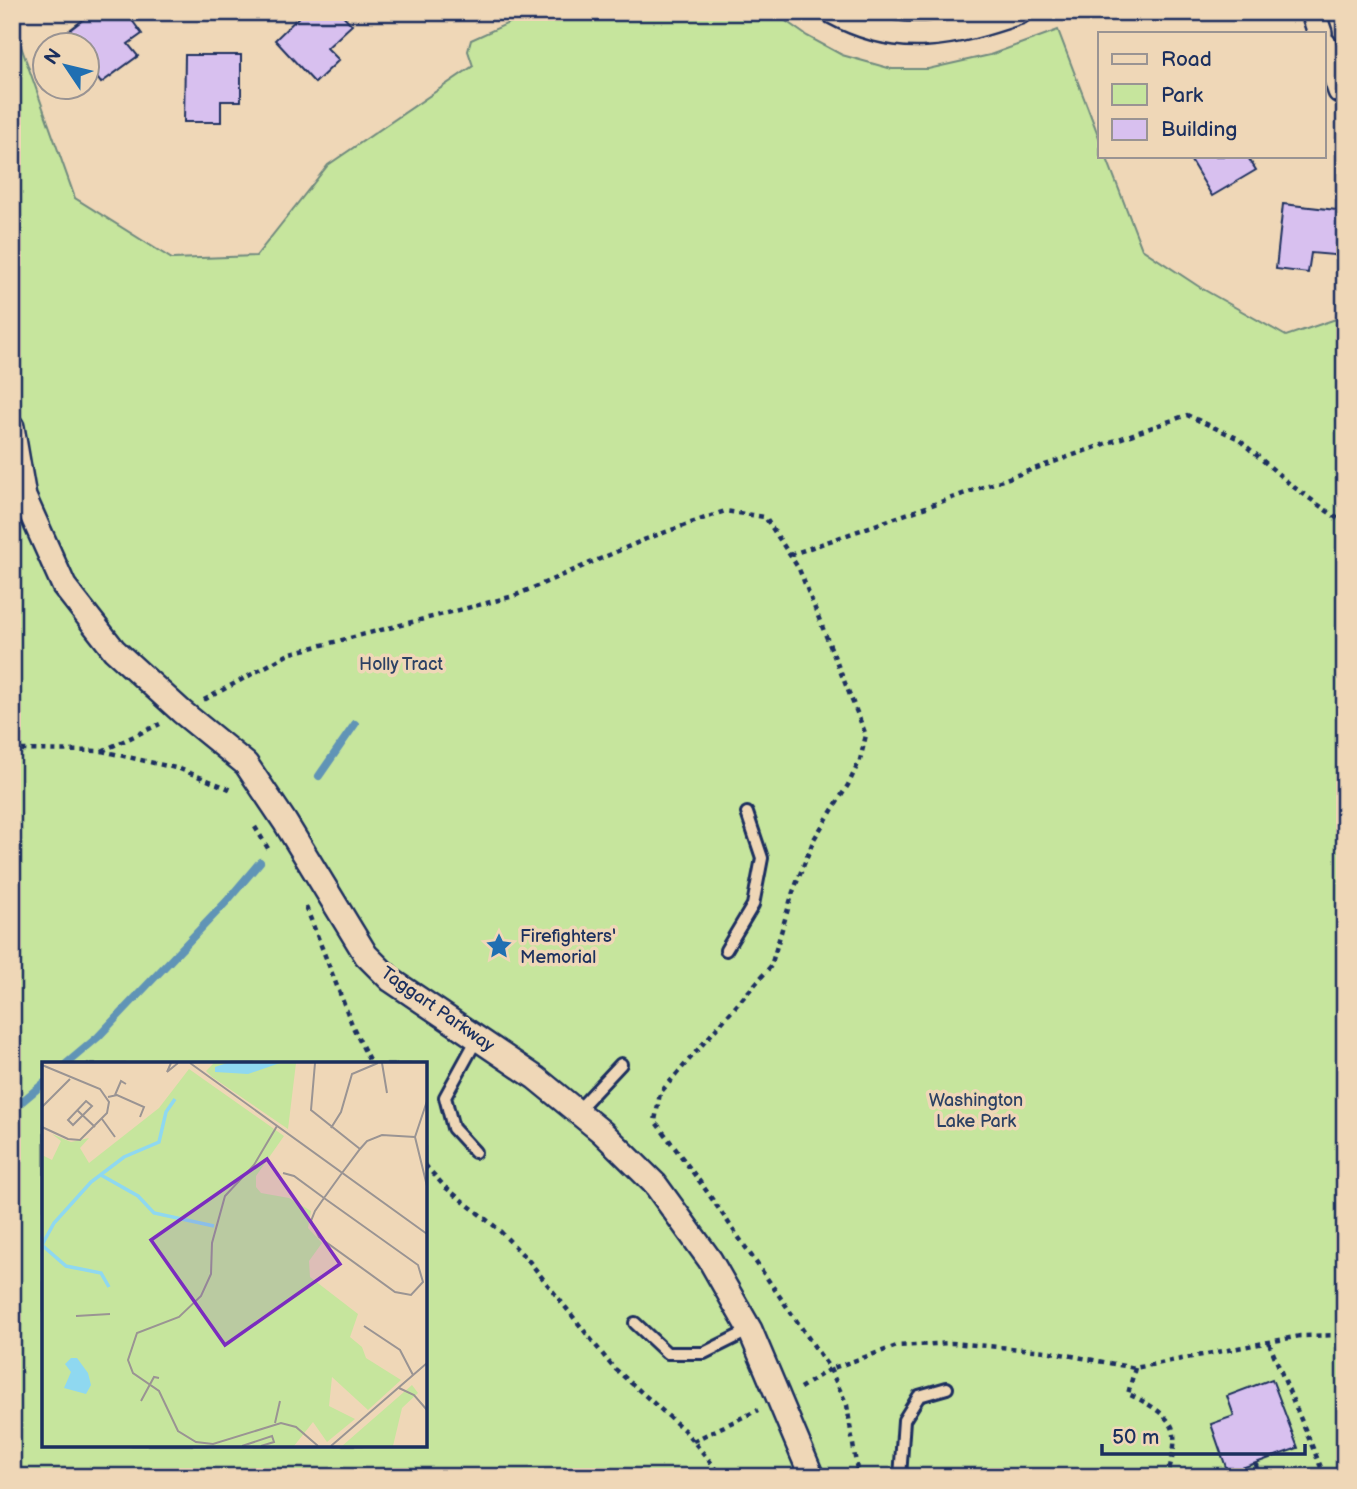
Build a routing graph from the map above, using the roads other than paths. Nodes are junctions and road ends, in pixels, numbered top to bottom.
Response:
1 (833, 12) edge
2 (1018, 12) edge
3 (1313, 12) edge
4 (1320, 32) edge
5 (1326, 50) edge
6 (1340, 91) dead end
7 (12, 427) edge
8 (747, 813) dead end
9 (726, 950) dead end
10 (478, 1037) junction
11 (621, 1064) dead end
12 (577, 1111) junction
13 (475, 1152) dead end
14 (635, 1323) dead end
15 (750, 1329) junction
16 (947, 1388) dead end
17 (812, 1477) edge
18 (900, 1477) edge

1 - 2 street
3 - 4 street
5 - 6 street
7 - 10 street, Taggart Parkway
8 - 9 lane
10 - 12 street, Taggart Parkway
10 - 13 lane
11 - 12 lane
12 - 15 street, Taggart Parkway
14 - 15 lane
15 - 17 street, Taggart Parkway
16 - 18 lane

